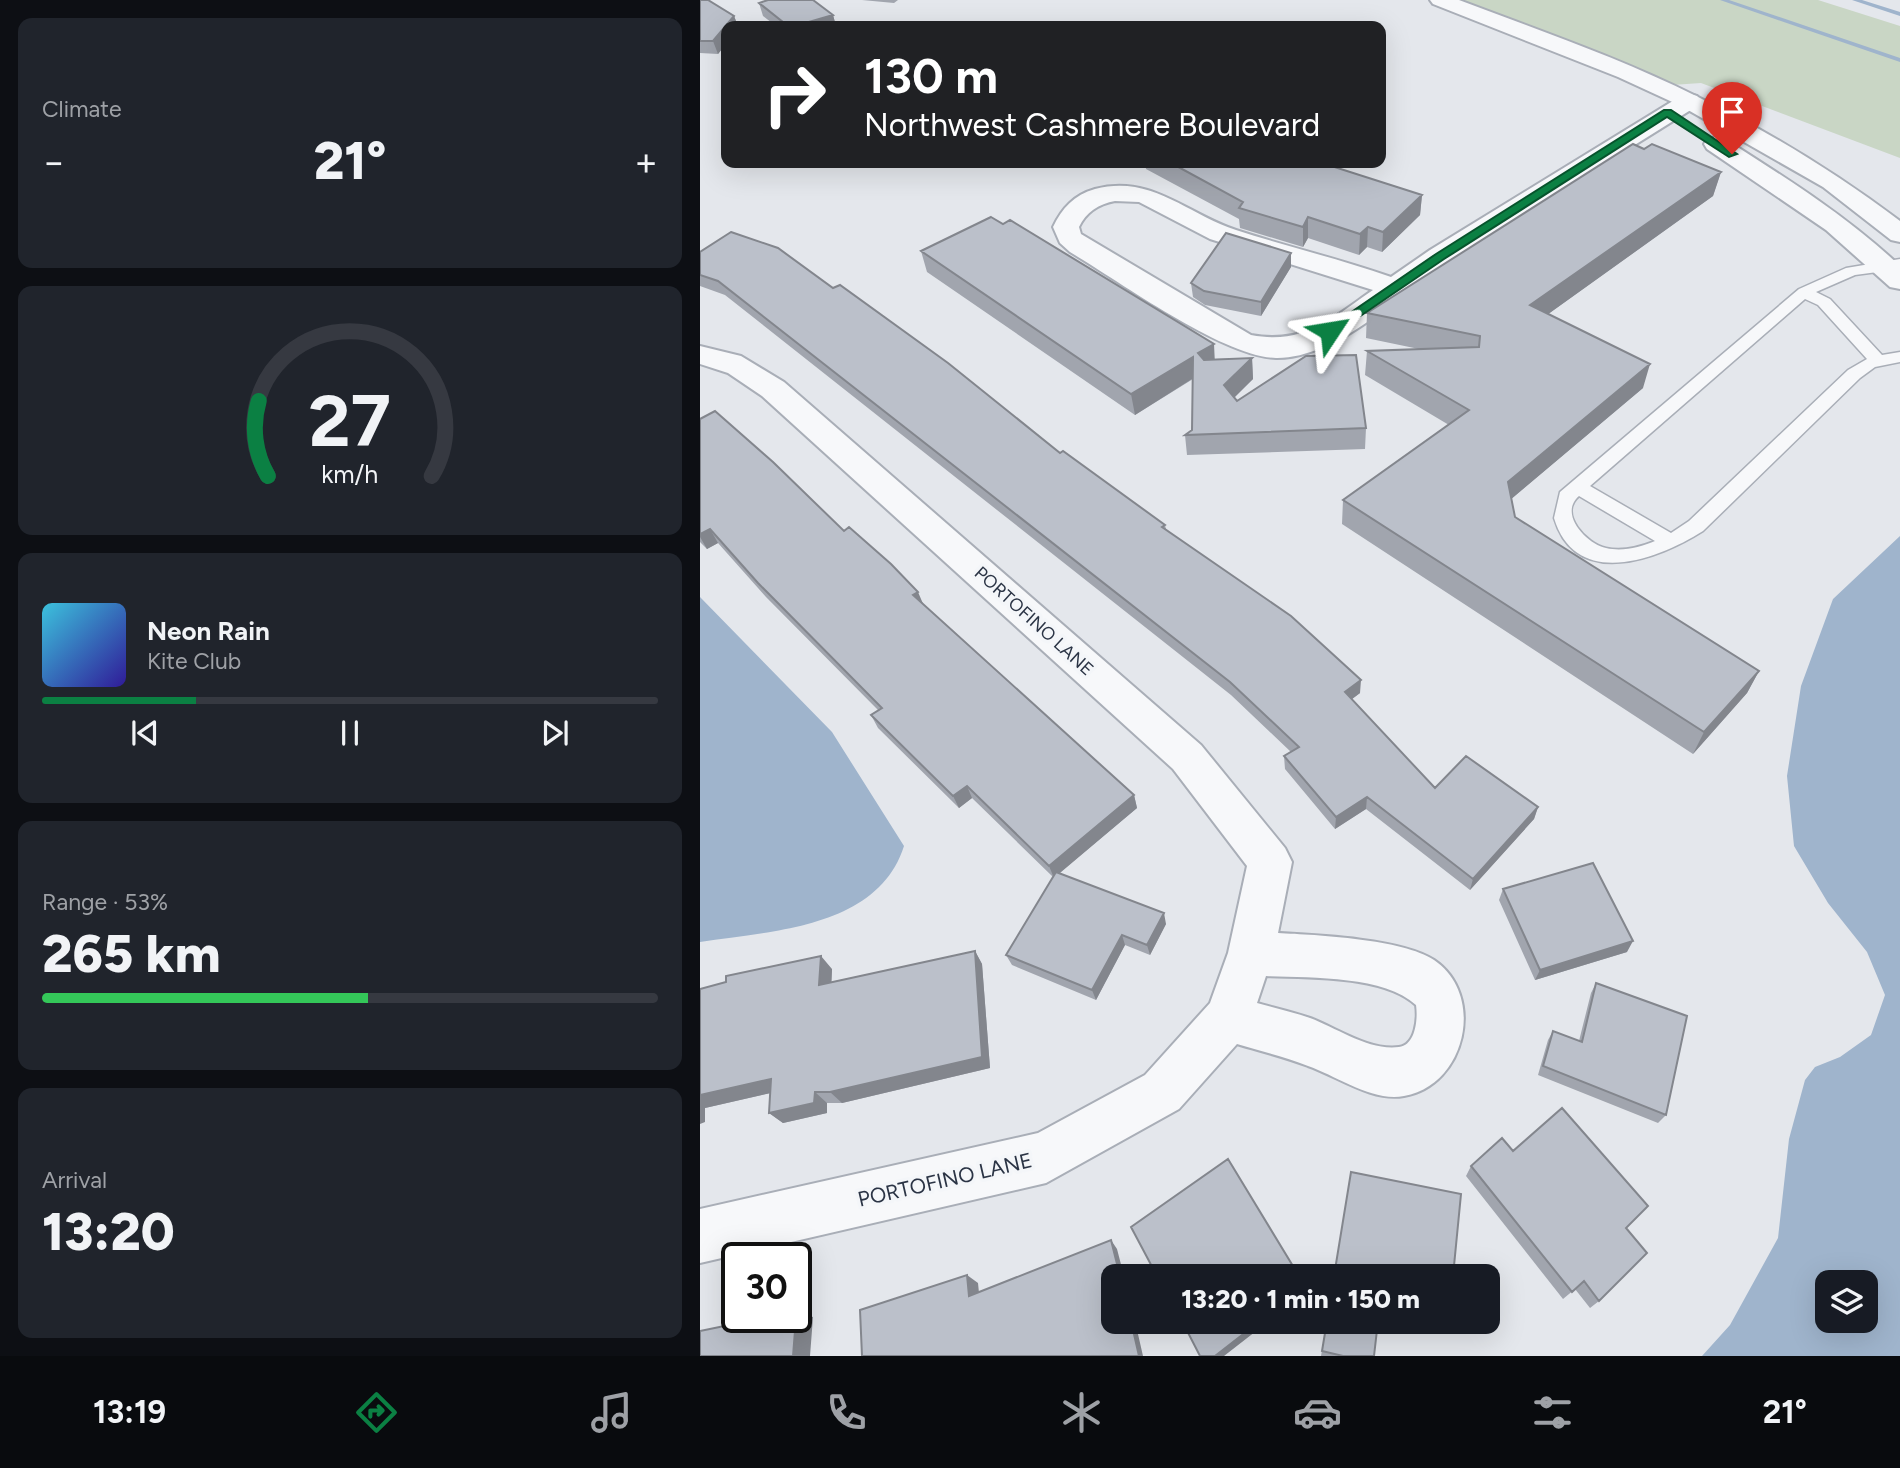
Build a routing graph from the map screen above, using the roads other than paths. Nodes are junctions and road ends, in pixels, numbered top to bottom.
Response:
1 (1440, 0) edge
2 (1678, 107) junction
3 (1900, 234) edge
4 (1895, 270) edge
5 (1394, 288) junction
6 (1804, 292) junction
7 (700, 355) edge
8 (1900, 356) edge
9 (1878, 361) junction
10 (1578, 487) junction
11 (1672, 542) junction
12 (1251, 953) junction
13 (1228, 1018) junction
14 (700, 1236) edge

1 - 2 street
2 - 3 street
2 - 4 street
2 - 5 street
4 - 6 lane
5 - 5 street
6 - 9 lane
6 - 10 lane
7 - 12 street, PORTOFINO LANE
8 - 9 lane
9 - 11 lane
10 - 11 lane
10 - 11 lane
12 - 13 street, PORTOFINO LANE
12 - 13 street
13 - 14 street, PORTOFINO LANE

